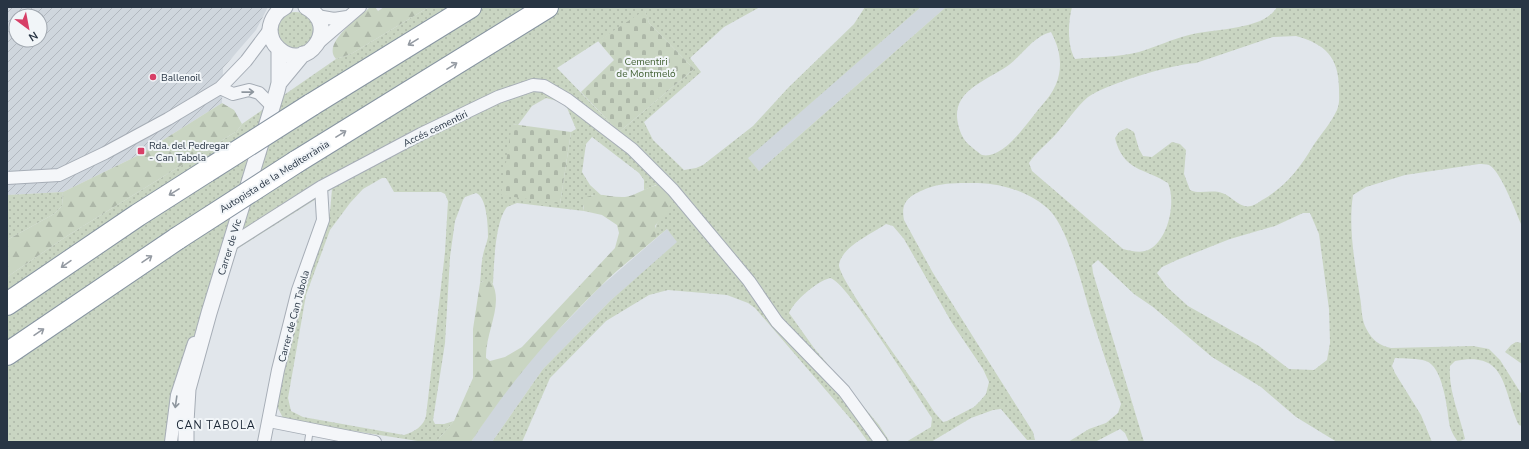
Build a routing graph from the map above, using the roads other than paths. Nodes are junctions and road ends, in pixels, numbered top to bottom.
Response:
1 (285, 7) edge
2 (360, 7) edge
3 (470, 7) edge
4 (547, 7) edge
5 (311, 10) edge
6 (347, 17) junction
7 (270, 29) junction
8 (317, 44) junction
9 (278, 48) junction
10 (303, 54) junction
11 (246, 61) junction
12 (279, 83) junction
13 (220, 88) junction
14 (272, 106) junction
15 (7, 178) edge
16 (321, 187) junction
17 (230, 245) junction
18 (7, 304) edge
19 (209, 313) junction
20 (7, 354) edge
21 (269, 422) junction
22 (310, 430) junction
23 (171, 442) edge
24 (186, 442) edge
25 (264, 442) edge
26 (308, 442) edge
27 (375, 442) edge
28 (881, 442) edge

1 - 7 street
2 - 6 street
3 -> 18 highway, bridge
20 -> 4 highway, Autopista de la Mediterrània, bridge
5 - 6 street
5 - 8 street
6 - 8 street
7 - 9 street
7 - 11 street
8 - 10 street, Carrer de Vic
9 - 10 street
9 - 11 street
9 - 12 street, Carrer de Vic
10 - 12 street, Carrer de Vic
11 - 13 street
12 - 14 street, Carrer de Vic
13 -> 14 street
13 - 15 street
14 - 17 street, Carrer de Vic
16 - 17 street, Accés cementiri
16 - 21 street, Carrer de Can Tabola
16 - 28 street, Accés cementiri
17 - 19 street, Carrer de Vic
19 -> 23 street
19 - 24 street, Carrer de Vic
21 - 22 street
21 - 25 street, Carrer de Can Tabola
22 - 26 lane
22 - 27 street

